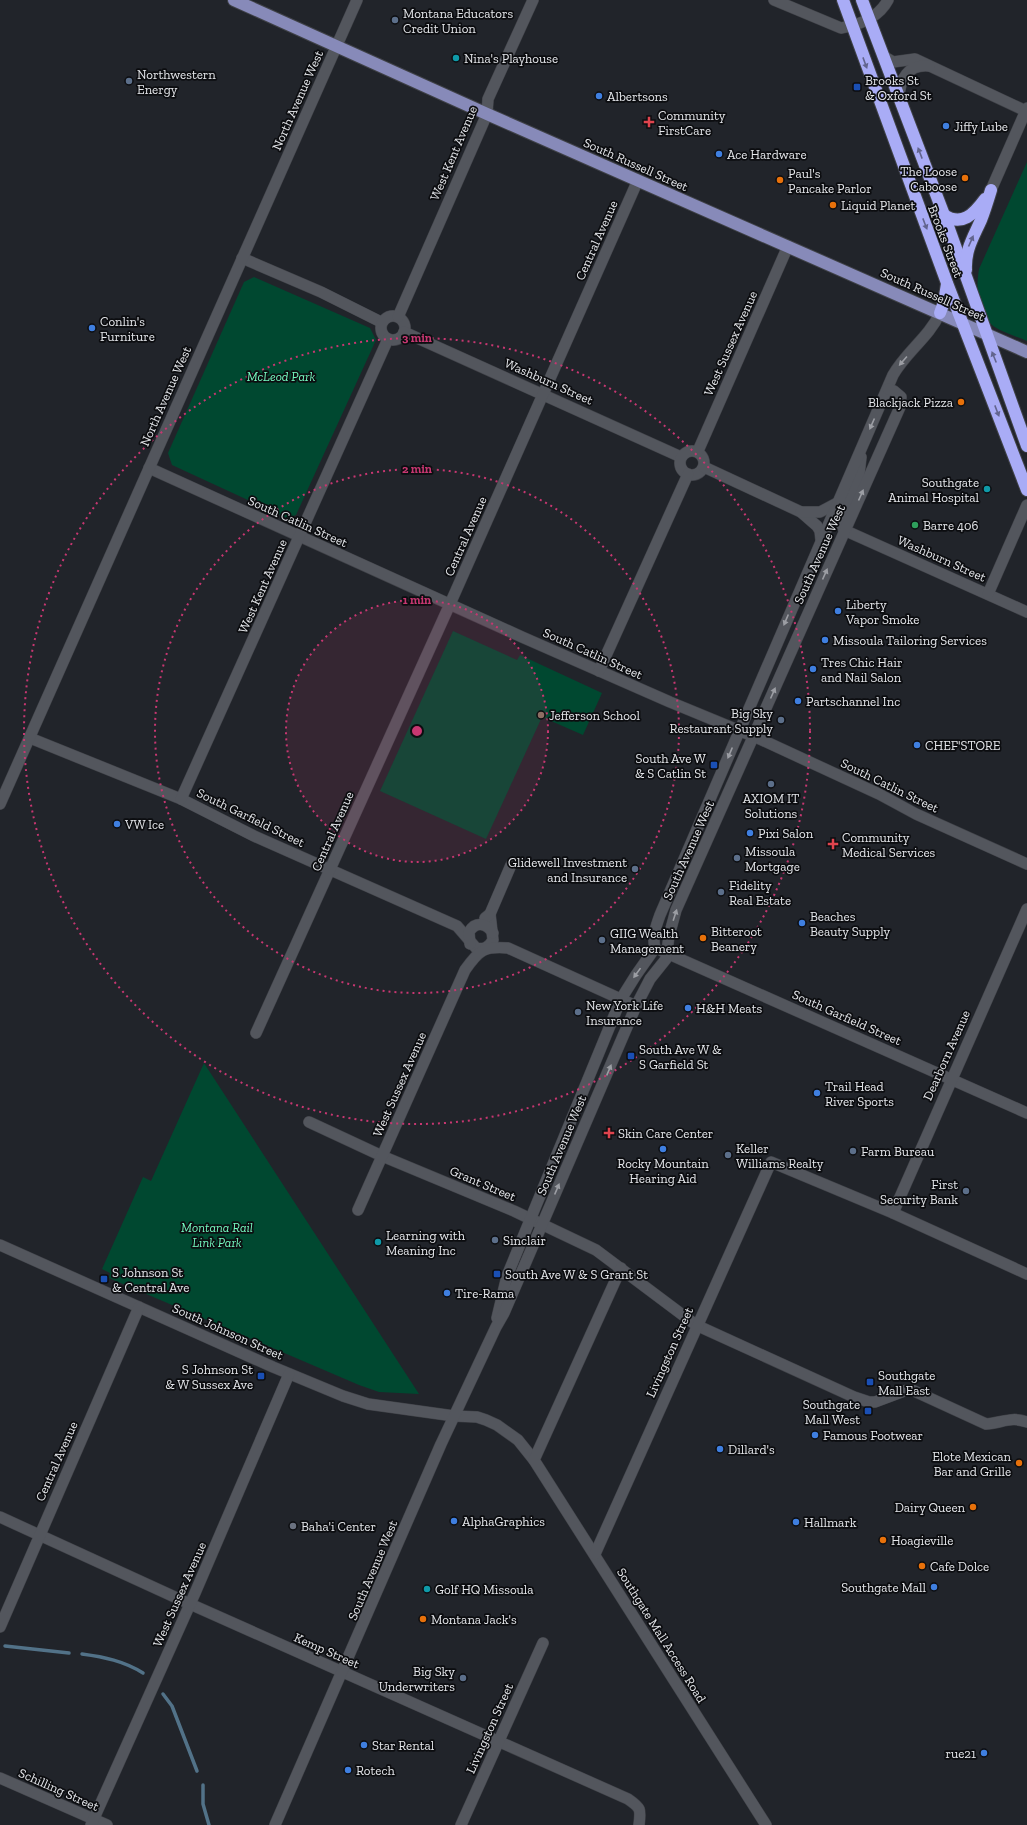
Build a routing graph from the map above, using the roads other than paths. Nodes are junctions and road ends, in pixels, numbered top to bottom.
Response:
1 (234, 0) edge
2 (356, 0) edge
3 (532, 0) edge
4 (774, 0) edge
5 (843, 0) edge
6 (862, 0) edge
7 (888, 0) edge
8 (869, 18) junction
9 (851, 26) junction
10 (336, 45) junction
11 (883, 56) junction
12 (929, 66) junction
13 (899, 97) junction
14 (1026, 110) edge
15 (487, 114) junction
16 (638, 180) junction
17 (992, 190) junction
18 (949, 218) junction
19 (788, 246) junction
20 (242, 258) junction
21 (966, 280) junction
22 (947, 283) junction
23 (940, 313) junction
24 (398, 317) junction
25 (382, 322) junction
26 (962, 322) junction
27 (404, 332) junction
28 (984, 332) junction
29 (388, 339) junction
30 (1027, 352) edge
31 (888, 389) junction
32 (544, 394) junction
33 (1027, 446) edge
34 (861, 449) junction
35 (698, 451) junction
36 (681, 457) junction
37 (704, 467) junction
38 (149, 468) junction
39 (688, 474) junction
40 (1027, 490) edge
41 (837, 503) junction
42 (1027, 505) edge
43 (801, 512) junction
44 (844, 530) junction
45 (300, 536) junction
46 (821, 540) junction
47 (988, 594) junction
48 (450, 604) junction
49 (1027, 612) edge
50 (599, 671) junction
51 (740, 730) junction
52 (754, 736) junction
53 (30, 738) junction
54 (181, 799) junction
55 (0, 804) edge
56 (1027, 864) edge
57 (511, 865) dead end
58 (330, 870) junction
59 (1027, 909) edge
60 (490, 914) junction
61 (479, 924) junction
62 (457, 926) junction
63 (492, 932) junction
64 (470, 943) junction
65 (484, 948) junction
66 (508, 948) junction
67 (655, 948) junction
68 (668, 953) junction
69 (466, 970) junction
70 (621, 998) junction
71 (636, 1006) junction
72 (256, 1034) dead end
73 (950, 1079) junction
74 (1027, 1113) edge
75 (308, 1122) dead end
76 (382, 1156) junction
77 (358, 1210) dead end
78 (893, 1213) junction
79 (530, 1219) junction
80 (542, 1225) junction
81 (0, 1245) edge
82 (621, 1268) junction
83 (1027, 1274) edge
84 (139, 1307) junction
85 (696, 1325) junction
86 (496, 1327) junction
87 (289, 1374) junction
88 (454, 1416) junction
89 (1027, 1422) edge
90 (534, 1460) junction
91 (0, 1517) edge
92 (39, 1535) junction
93 (594, 1554) junction
94 (190, 1604) junction
95 (0, 1627) edge
96 (543, 1643) dead end
97 (343, 1672) junction
98 (498, 1742) junction
99 (0, 1778) edge
100 (92, 1822) edge
101 (107, 1825) edge
102 (275, 1825) edge
103 (461, 1825) edge
104 (639, 1825) edge
105 (766, 1825) edge

1 - 10 main road, South Russell Street
2 - 10 street, North Avenue West
3 - 15 street, West Kent Avenue
4 - 9 street
5 - 9 highway, Brooks Street
6 - 8 highway, Brooks Street
7 - 8 street
8 - 9 street
8 - 11 highway, Brooks Street
9 -> 22 highway, Brooks Street
10 - 15 main road, South Russell Street
10 - 20 street, North Avenue West
11 - 12 street
11 - 13 highway, Brooks Street
12 - 13 street
12 - 14 street
18 -> 13 highway, Brooks Street
14 - 17 street
15 - 16 main road, South Russell Street
15 - 24 street, West Kent Avenue
16 - 19 main road, South Russell Street
16 - 32 street, Central Avenue
17 - 18 highway
21 -> 17 highway
18 - 21 highway, Brooks Street
19 - 23 main road, South Russell Street
19 - 35 street, West Sussex Avenue
20 - 25 street
20 - 38 street, North Avenue West
21 - 28 highway, Brooks Street
22 - 23 highway
22 - 26 highway, Brooks Street
23 - 26 main road, South Russell Street
23 -> 31 street, South Avenue West
24 - 25 street
24 - 27 street
25 - 29 street
26 - 28 main road, South Russell Street
26 -> 40 highway, Brooks Street
27 - 29 street
27 - 32 street, Washburn Street
28 - 30 main road, South Russell Street
33 -> 28 highway, Brooks Street
29 - 45 street, West Kent Avenue
31 -> 34 street, South Avenue West
44 -> 31 street, South Avenue West
32 - 36 street, Washburn Street
32 - 48 street, Central Avenue
34 - 41 street, South Avenue West
34 - 44 street
35 - 36 street
35 - 37 street
36 - 39 street
37 - 39 street
37 - 43 street
38 - 45 street, South Catlin Street
38 - 53 street, North Avenue West
39 - 50 street
41 - 43 street
41 - 46 street, South Avenue West
42 - 47 street
43 - 46 street
44 - 47 street, Washburn Street
52 -> 44 street, South Avenue West
45 - 48 street, South Catlin Street
45 - 54 street, West Kent Avenue
46 -> 51 street, South Avenue West
47 - 49 street, Washburn Street
48 - 50 street, South Catlin Street
48 - 58 street, Central Avenue
50 - 51 street, South Catlin Street
51 - 52 street, South Catlin Street
51 -> 67 street, South Avenue West
52 - 56 street, South Catlin Street
68 -> 52 street, South Avenue West
53 - 54 street, South Garfield Street
53 - 55 street, North Avenue West
54 - 58 street, South Garfield Street
57 - 60 street
58 - 62 street, South Garfield Street
58 - 72 street, Central Avenue
59 - 73 street, Dearborn Avenue
60 - 61 street
60 - 63 street
61 - 62 street, South Garfield Street
61 - 63 street
61 - 64 street
62 - 64 street, South Garfield Street
63 - 65 street
63 - 66 street
64 - 65 street
64 - 69 street, West Sussex Avenue
65 - 66 street
65 - 69 street, West Sussex Avenue
66 - 70 street
67 - 68 street, South Garfield Street
67 -> 70 street, South Avenue West
68 - 71 street, South Avenue West
68 - 73 street, South Garfield Street
69 - 76 street, West Sussex Avenue
70 - 71 street
70 - 79 street, South Avenue West
80 -> 71 street, South Avenue West
73 - 74 street, South Garfield Street
73 - 78 street, Dearborn Avenue
75 - 76 street, Grant Street
76 - 77 street, West Sussex Avenue
76 - 79 street, Grant Street
78 - 83 street
78 - 85 street, Livingston Street
79 - 80 street, Grant Street
79 - 86 street, South Avenue West
80 - 82 street, Grant Street
80 - 86 street, South Avenue West
81 - 84 street, South Johnson Street
82 - 85 street, Grant Street
82 - 90 street
84 - 87 street, South Johnson Street
84 - 92 street, Central Avenue
85 - 89 street
85 - 93 street, Livingston Street
86 - 88 street, South Avenue West
87 - 88 street, South Johnson Street
87 - 94 street, West Sussex Avenue
88 - 90 street, Southgate Mall Access Road
88 - 97 street, South Avenue West
90 - 93 street, Southgate Mall Access Road
91 - 92 street, Kemp Street
92 - 94 street, Kemp Street
92 - 95 street, Central Avenue
93 - 105 street, Southgate Mall Access Road
94 - 97 street, Kemp Street
94 - 100 street, West Sussex Avenue
96 - 98 street, Livingston Street
97 - 98 street, Kemp Street
97 - 102 street, South Avenue West
98 - 103 street, Livingston Street
98 - 104 street, Kemp Street
99 - 100 street, Schilling Street
100 - 101 street, Schilling Street

